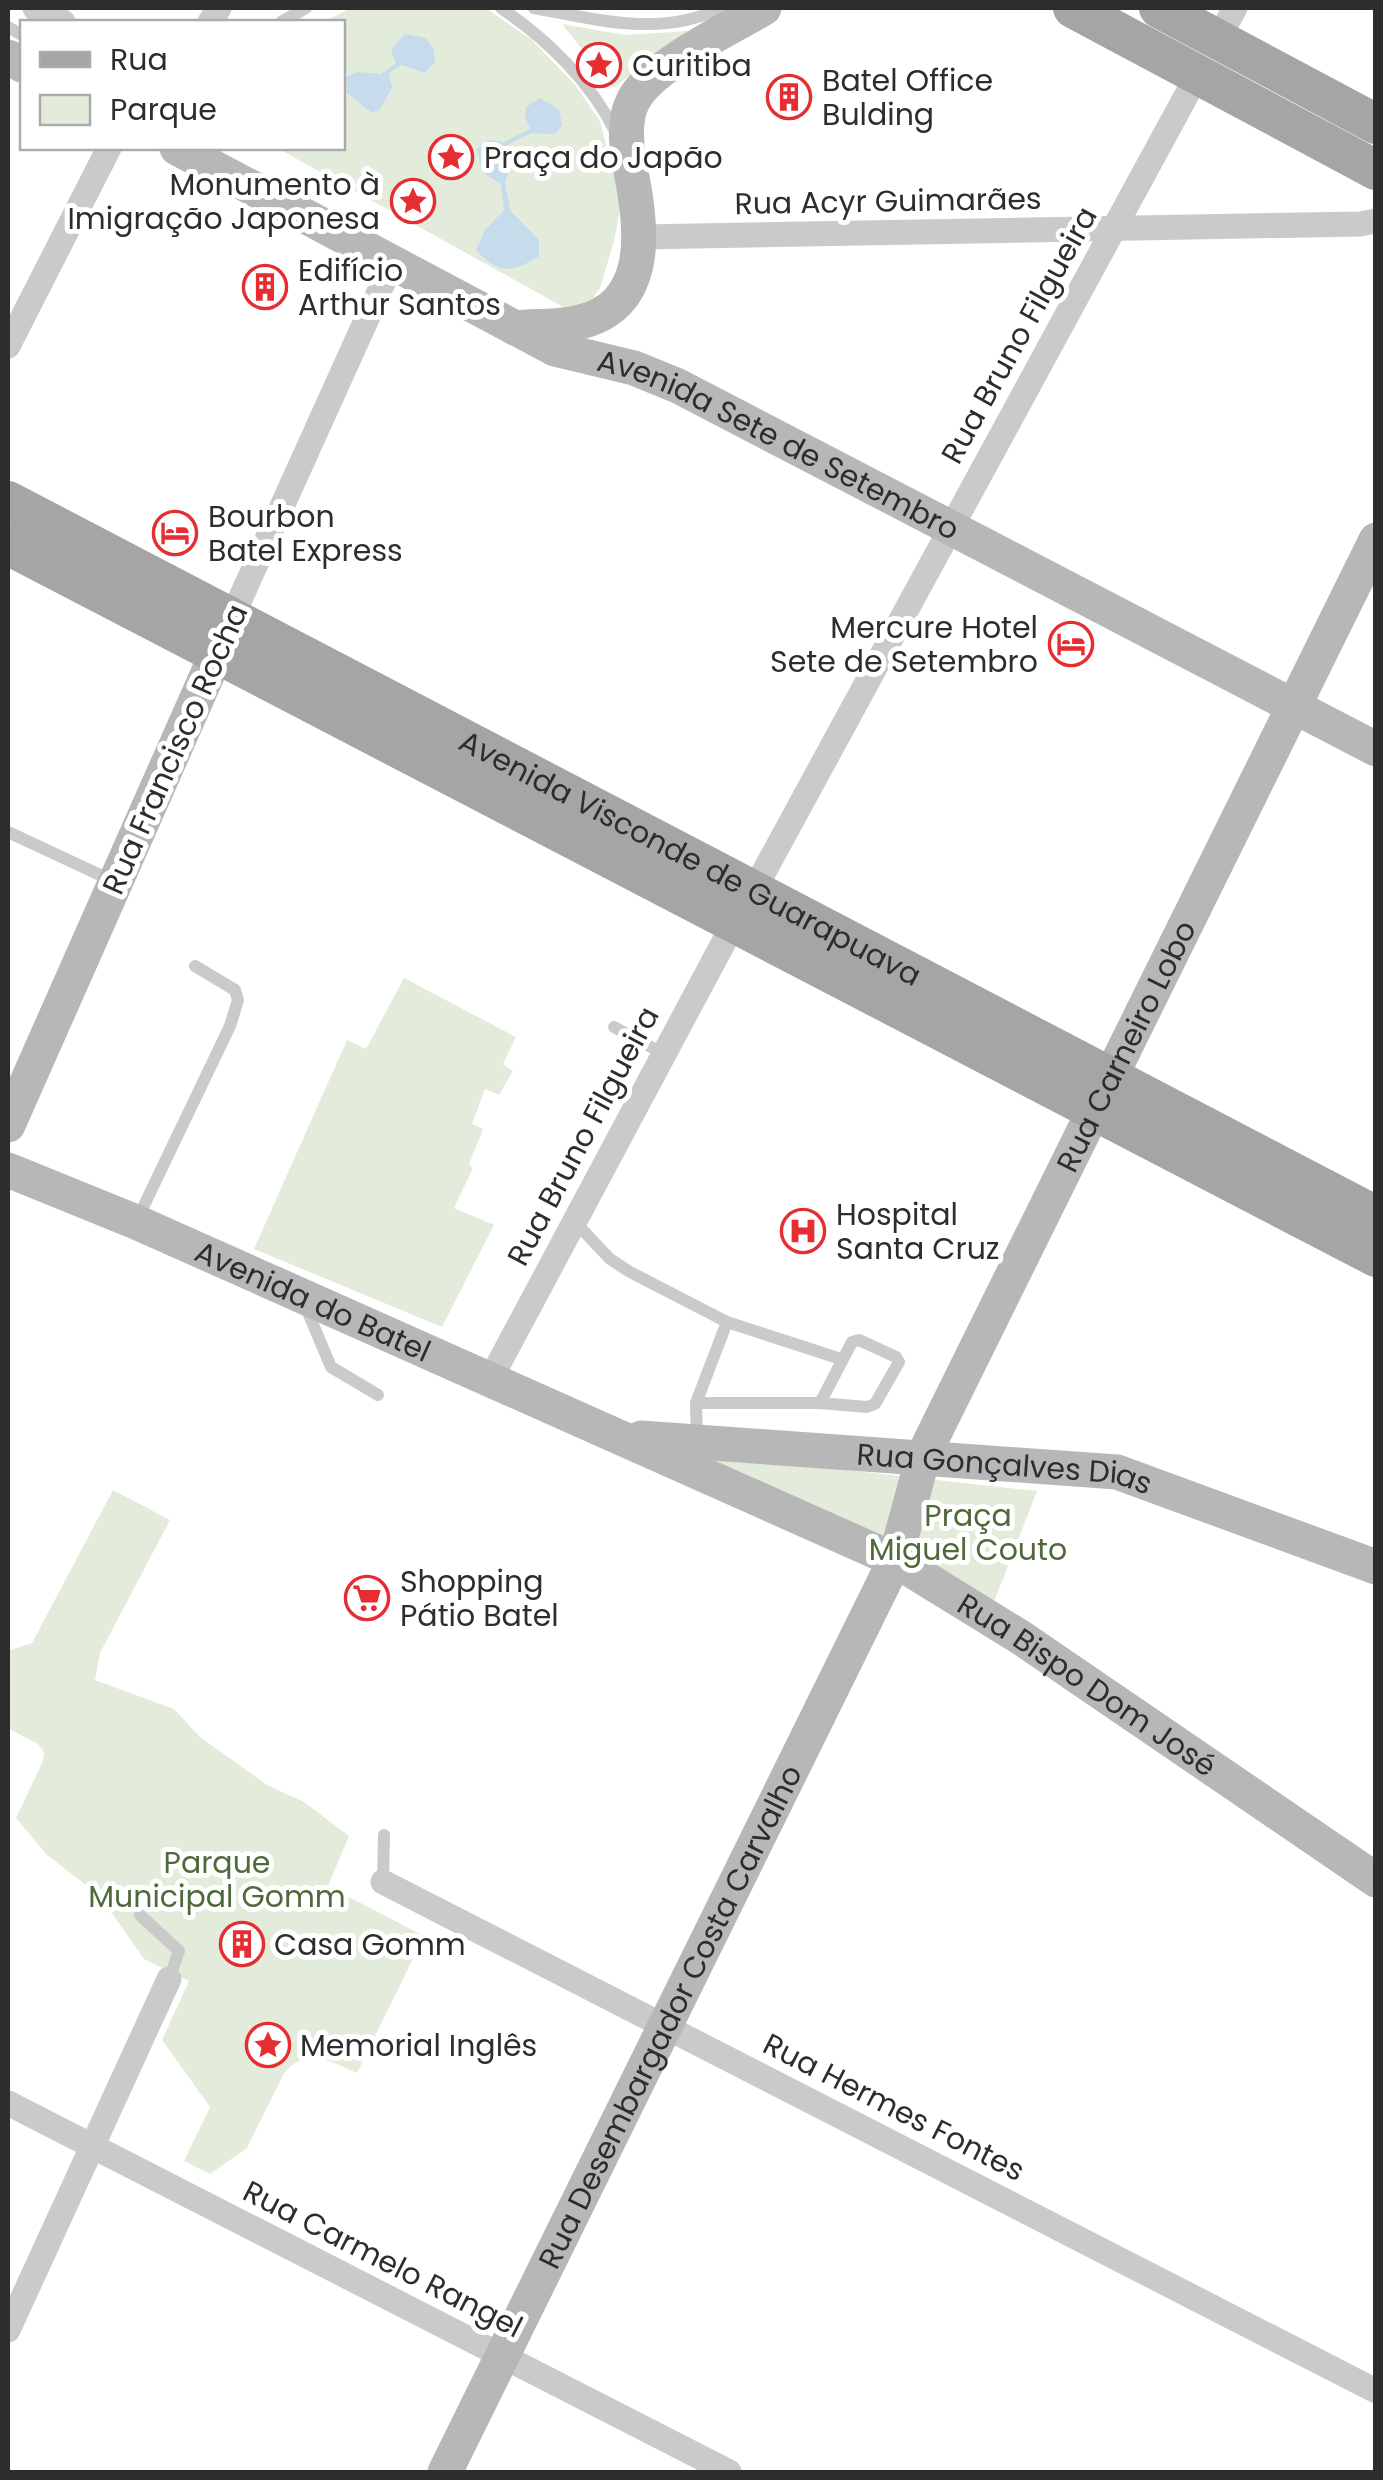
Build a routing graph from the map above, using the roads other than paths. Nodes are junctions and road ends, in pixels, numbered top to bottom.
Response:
1 (35, 8) edge
2 (501, 8) edge
3 (534, 8) edge
4 (720, 8) edge
5 (764, 8) edge
6 (1073, 8) edge
7 (1159, 8) edge
8 (58, 20) edge
9 (1226, 23) edge
10 (1198, 74) junction
11 (1376, 124) edge
12 (107, 150) edge
13 (181, 150) edge
14 (627, 152) junction
15 (1376, 170) edge
16 (1376, 221) edge
17 (1114, 230) junction
18 (640, 238) junction
19 (392, 263) junction
20 (512, 328) junction
21 (8, 346) edge
22 (8, 501) edge
23 (48, 522) junction
24 (951, 527) junction
25 (1376, 540) edge
26 (8, 545) edge
27 (88, 587) junction
28 (224, 635) junction
29 (1294, 706) junction
30 (1376, 750) edge
31 (8, 832) edge
32 (116, 882) junction
33 (744, 907) junction
34 (195, 966) dead end
35 (969, 1002) junction
36 (614, 1026) dead end
37 (664, 1054) junction
38 (1004, 1064) junction
39 (1102, 1093) junction
40 (8, 1125) edge
41 (8, 1170) edge
42 (1376, 1216) edge
43 (136, 1222) junction
44 (574, 1222) junction
45 (1376, 1257) edge
46 (302, 1296) junction
47 (727, 1322) junction
48 (841, 1359) junction
49 (490, 1380) junction
50 (378, 1395) dead end
51 (696, 1403) junction
52 (820, 1403) junction
53 (620, 1437) junction
54 (697, 1440) junction
55 (923, 1457) junction
56 (895, 1560) junction
57 (1376, 1567) edge
58 (384, 1835) dead end
59 (1376, 1880) edge
60 (383, 1882) joint
61 (140, 1915) dead end
62 (169, 1979) joint
63 (665, 2026) junction
64 (8, 2103) edge
65 (92, 2146) junction
66 (8, 2330) edge
67 (502, 2356) junction
68 (1376, 2391) edge
69 (445, 2472) edge
70 (729, 2472) edge

1 - 8 street
2 - 14 lane
3 - 4 lane
5 - 14 main road
6 - 10 main road
7 - 9 main road
9 - 11 main road
10 - 15 main road
10 - 17 street, Rua Bruno Filgueira
12 - 21 street
13 - 19 main road, Avenida Sete de Setembro
14 - 18 main road
16 - 17 street, Rua Acyr Guimarães
17 - 18 street, Rua Acyr Guimarães
17 - 24 street, Rua Bruno Filgueira
18 - 20 main road
19 - 20 main road, Avenida Sete de Setembro
19 - 28 street, Rua Francisco Rocha
20 - 24 main road, Avenida Sete de Setembro
22 - 23 main road, Avenida Visconde de Guarapuava
23 - 27 main road
23 - 28 main road, Avenida Visconde de Guarapuava
24 - 29 main road, Avenida Sete de Setembro
24 - 33 street, Rua Bruno Filgueira
25 - 29 main road, Rua Carneiro Lobo
26 - 27 main road, Avenida Visconde de Guarapuava
27 - 28 main road, Avenida Visconde de Guarapuava
28 - 32 main road, Rua Francisco Rocha
28 - 33 main road, Avenida Visconde de Guarapuava
29 - 30 main road, Avenida Sete de Setembro
29 - 39 main road, Rua Carneiro Lobo
31 - 32 lane
32 - 40 main road, Rua Francisco Rocha
33 - 35 main road, Avenida Visconde de Guarapuava
33 - 37 street, Rua Bruno Filgueira
33 - 38 main road, Avenida Visconde de Guarapuava
34 - 43 lane
35 - 38 main road
35 - 39 main road, Avenida Visconde de Guarapuava
36 - 37 lane
37 - 44 street, Rua Bruno Filgueira
38 - 39 main road, Avenida Visconde de Guarapuava
39 - 42 main road, Avenida Visconde de Guarapuava
39 - 45 main road, Avenida Visconde de Guarapuava
39 - 55 main road, Rua Carneiro Lobo
41 - 43 main road, Avenida do Batel
43 - 46 main road, Avenida do Batel
44 - 47 lane
44 - 49 street, Rua Bruno Filgueira
46 - 49 main road, Avenida do Batel
46 - 50 lane
47 - 48 lane
47 - 51 lane
48 - 52 lane
48 - 52 lane
49 - 53 main road, Avenida do Batel
51 - 52 lane
51 - 54 lane
53 - 54 main road, Rua Gonçalves Dias
53 - 56 main road, Rua Bispo Dom José
54 - 55 main road, Rua Gonçalves Dias
55 - 56 main road, Rua Carneiro Lobo
55 - 57 main road, Rua Gonçalves Dias
56 - 59 main road, Rua Bispo Dom José
56 - 63 main road, Rua Desembargador Costa Carvalho
58 - 60 lane
60 - 63 street, Rua Hermes Fontes
61 - 62 lane
62 - 65 street
63 - 67 main road, Rua Desembargador Costa Carvalho
63 - 68 street, Rua Hermes Fontes
64 - 65 street, Rua Carmelo Rangel
65 - 66 street
65 - 67 street, Rua Carmelo Rangel
67 - 69 main road, Rua Desembargador Costa Carvalho
67 - 70 street, Rua Carmelo Rangel

